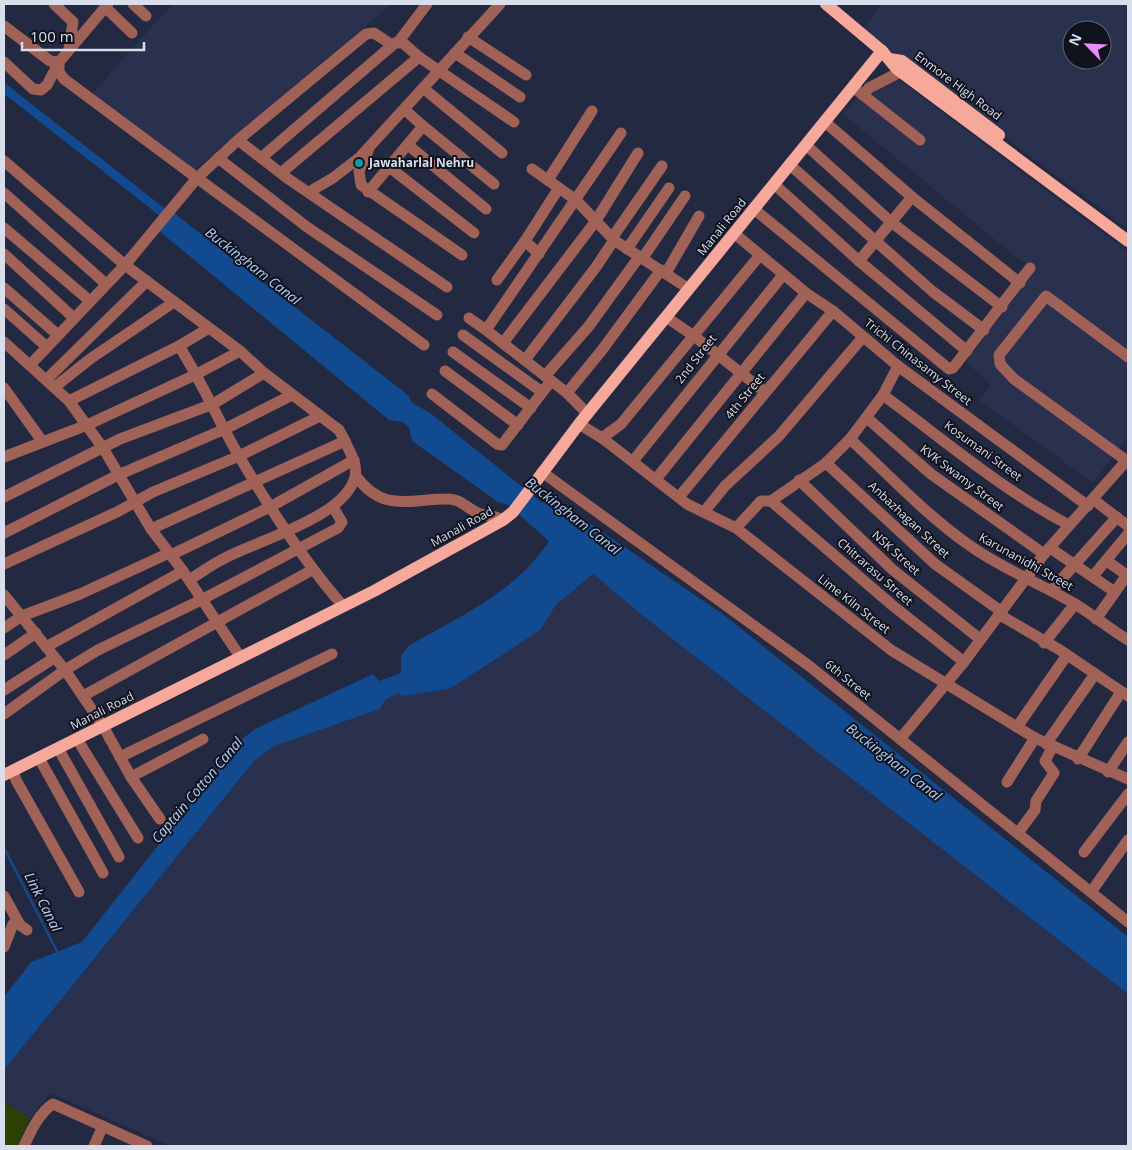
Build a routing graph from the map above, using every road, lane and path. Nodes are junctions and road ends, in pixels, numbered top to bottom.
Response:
1 (54, 4) edge
2 (133, 4) edge
3 (428, 4) edge
4 (500, 4) edge
5 (826, 4) edge
6 (107, 5) edge
7 (146, 16) dead end
8 (4, 26) edge
9 (132, 33) dead end
10 (468, 37) junction
11 (396, 43) junction
12 (69, 49) junction
13 (455, 53) junction
14 (886, 55) junction
15 (419, 57) junction
16 (4, 62) edge
17 (59, 62) junction
18 (440, 70) junction
19 (900, 72) junction
20 (526, 75) dead end
21 (423, 88) junction
22 (858, 91) junction
23 (520, 98) dead end
24 (405, 110) junction
25 (592, 111) dead end
26 (514, 122) dead end
27 (824, 122) junction
28 (423, 126) junction
29 (621, 134) dead end
30 (238, 140) junction
31 (920, 140) dead end
32 (371, 145) junction
33 (408, 145) junction
34 (806, 145) junction
35 (638, 152) dead end
36 (502, 153) dead end
37 (218, 158) junction
38 (261, 158) junction
39 (4, 161) edge
40 (662, 166) dead end
41 (790, 166) junction
42 (389, 167) junction
43 (532, 169) dead end
44 (281, 173) junction
45 (197, 178) junction
46 (548, 180) junction
47 (494, 184) dead end
48 (774, 184) junction
49 (559, 188) junction
50 (669, 188) dead end
51 (308, 192) junction
52 (368, 192) junction
53 (4, 193) edge
54 (685, 196) dead end
55 (912, 197) junction
56 (576, 200) junction
57 (754, 208) junction
58 (486, 209) dead end
59 (698, 216) dead end
60 (595, 222) junction
61 (891, 222) junction
62 (4, 228) edge
63 (474, 233) dead end
64 (1128, 233) edge
65 (734, 234) junction
66 (613, 239) junction
67 (525, 241) junction
68 (1128, 241) edge
69 (874, 243) junction
70 (627, 249) junction
71 (4, 254) edge
72 (539, 254) junction
73 (462, 255) dead end
74 (760, 255) junction
75 (640, 258) junction
76 (129, 260) junction
77 (859, 261) junction
78 (1030, 268) dead end
79 (664, 272) junction
80 (783, 275) junction
81 (497, 280) dead end
82 (147, 281) junction
83 (1020, 283) junction
84 (106, 284) junction
85 (447, 286) dead end
86 (689, 290) junction
87 (5, 292) edge
88 (806, 293) junction
89 (90, 301) junction
90 (174, 302) junction
91 (1002, 307) junction
92 (4, 309) edge
93 (833, 311) junction
94 (437, 315) dead end
95 (666, 317) junction
96 (74, 318) junction
97 (469, 318) dead end
98 (209, 328) junction
99 (486, 330) junction
100 (984, 330) junction
101 (463, 335) dead end
102 (58, 336) junction
103 (694, 336) junction
104 (863, 337) junction
105 (4, 342) edge
106 (503, 342) junction
107 (424, 345) dead end
108 (179, 346) junction
109 (47, 347) junction
110 (240, 351) junction
111 (967, 351) junction
112 (453, 352) dead end
113 (718, 354) junction
114 (1128, 357) edge
115 (525, 360) junction
116 (30, 364) junction
117 (898, 366) junction
118 (445, 371) dead end
119 (264, 373) junction
120 (197, 374) junction
121 (742, 374) junction
122 (47, 378) junction
123 (548, 378) junction
124 (56, 386) junction
125 (4, 388) edge
126 (542, 392) junction
127 (765, 392) junction
128 (432, 394) dead end
129 (567, 394) junction
130 (883, 394) junction
131 (292, 395) junction
132 (70, 401) junction
133 (213, 404) junction
134 (531, 408) junction
135 (588, 414) junction
136 (320, 416) junction
137 (867, 418) junction
138 (580, 424) junction
139 (87, 425) junction
140 (518, 425) junction
141 (225, 429) junction
142 (602, 438) junction
143 (850, 439) junction
144 (42, 441) junction
145 (345, 442) junction
146 (103, 448) junction
147 (5, 454) edge
148 (239, 456) junction
149 (354, 460) junction
150 (1127, 460) edge
151 (633, 462) junction
152 (826, 462) junction
153 (542, 472) junction
154 (118, 475) junction
155 (356, 476) junction
156 (656, 480) junction
157 (799, 480) junction
158 (254, 481) junction
159 (4, 497) edge
160 (679, 497) junction
161 (771, 500) junction
162 (134, 502) junction
163 (1091, 503) junction
164 (270, 507) junction
165 (333, 507) junction
166 (704, 512) junction
167 (508, 516) junction
168 (1117, 517) junction
169 (1069, 525) junction
170 (1128, 526) edge
171 (736, 528) junction
172 (151, 529) junction
173 (4, 532) edge
174 (286, 532) junction
175 (1128, 534) edge
176 (299, 550) junction
177 (1047, 551) junction
178 (172, 555) junction
179 (1107, 561) junction
180 (4, 564) edge
181 (1073, 565) junction
182 (312, 570) junction
183 (186, 575) junction
184 (1128, 575) edge
185 (1093, 576) junction
186 (1026, 580) junction
187 (1051, 591) junction
188 (1115, 592) junction
189 (4, 595) edge
190 (201, 600) junction
191 (1075, 604) junction
192 (343, 606) junction
193 (1001, 614) junction
194 (22, 616) junction
195 (1096, 619) junction
196 (217, 624) junction
197 (4, 628) edge
198 (36, 633) junction
199 (980, 639) junction
200 (1128, 640) edge
201 (1044, 643) junction
202 (46, 647) junction
203 (332, 654) dead end
204 (4, 655) edge
205 (1067, 655) junction
206 (54, 658) junction
207 (240, 658) junction
208 (964, 662) junction
209 (65, 670) junction
210 (1095, 674) junction
211 (947, 683) junction
212 (4, 690) edge
213 (1125, 694) edge
214 (83, 696) junction
215 (4, 714) edge
216 (103, 726) junction
217 (1017, 727) junction
218 (1035, 738) junction
219 (203, 739) dead end
220 (900, 739) junction
221 (77, 740) junction
222 (1128, 742) edge
223 (1049, 746) junction
224 (58, 748) junction
225 (120, 757) junction
226 (39, 758) junction
227 (1078, 759) junction
228 (1108, 772) junction
229 (8, 773) edge
230 (131, 777) junction
231 (1128, 779) edge
232 (1007, 782) dead end
233 (1128, 794) edge
234 (160, 819) dead end
235 (1018, 833) junction
236 (138, 838) dead end
237 (1128, 840) edge
238 (1084, 852) dead end
239 (119, 857) dead end
240 (103, 873) dead end
241 (79, 892) dead end
242 (1091, 892) junction
243 (4, 896) edge
244 (1128, 922) edge
245 (13, 924) dead end
246 (27, 930) dead end
247 (4, 948) edge
248 (103, 1126) junction
249 (122, 1141) edge
250 (24, 1146) edge
251 (94, 1146) edge
252 (147, 1146) edge

1 - 12 street
2 - 7 street
3 - 11 street
4 - 10 street
5 - 14 main road
6 - 9 street
6 - 12 street
8 - 17 street
10 - 13 street
10 - 20 street
11 - 15 street
11 - 30 street
11 - 38 street
12 - 17 street
13 - 18 street
13 - 23 street
14 - 19 main road, Enmore High Road
14 - 22 main road, Manali Road
14 - 64 main road, Enmore High Road
15 - 18 street
15 - 44 street
16 - 17 street
17 - 45 street
18 - 21 street
18 - 26 street
19 - 22 street
19 - 68 main road, Enmore High Road
21 - 24 street
21 - 36 street
22 - 27 main road, Manali Road
22 - 31 street
24 - 28 street
24 - 32 street
25 - 46 street
27 - 34 main road, Manali Road
27 - 55 street
28 - 33 street
28 - 47 street
29 - 56 street
30 - 37 street
30 - 38 street
32 - 51 street
32 - 52 street
33 - 42 street
33 - 58 street
34 - 41 main road, Manali Road
34 - 61 street
35 - 60 street
37 - 45 street
37 - 94 street
38 - 44 street
39 - 76 street
40 - 66 street
41 - 48 main road, Manali Road
41 - 69 street
42 - 52 street
42 - 63 street
43 - 46 street
44 - 51 street
45 - 76 street
45 - 107 street
46 - 49 street
48 - 57 main road, Manali Road
48 - 77 street
49 - 56 street
49 - 67 street
50 - 70 street
51 - 85 street
52 - 73 street
53 - 84 street
54 - 75 street
55 - 61 street
55 - 83 street
56 - 60 street
56 - 72 street
57 - 65 main road, Manali Road
57 - 111 street
59 - 79 street
60 - 66 street
60 - 106 street
61 - 69 street
61 - 91 street
62 - 89 street
65 - 74 street, Trichi Chinasamy Street
65 - 86 main road, Manali Road
66 - 70 street
66 - 115 street
67 - 72 street
67 - 81 street
69 - 77 street
69 - 100 street
70 - 75 street
71 - 96 street
72 - 99 street
74 - 80 street, Trichi Chinasamy Street
74 - 103 street
75 - 79 street
75 - 123 street
76 - 82 street
76 - 84 street
77 - 111 street
78 - 83 street
79 - 86 street
79 - 129 street
80 - 88 street, Trichi Chinasamy Street
80 - 113 street, 2nd Street
82 - 90 street
82 - 122 street
83 - 91 street
84 - 89 street
86 - 95 main road, Manali Road
87 - 102 street
88 - 93 street, Trichi Chinasamy Street
88 - 121 street
89 - 96 street
90 - 98 street
90 - 124 street
91 - 100 street
92 - 109 street
93 - 104 street, Trichi Chinasamy Street
93 - 127 street, 4th Street
95 - 103 street
95 - 135 main road, Manali Road
96 - 102 street
97 - 99 street
98 - 108 street
98 - 110 street
99 - 106 street
100 - 111 street
101 - 126 street
102 - 109 street
103 - 113 street
103 - 142 street
104 - 117 street, Trichi Chinasamy Street
104 - 166 street
105 - 116 street
106 - 115 street
108 - 120 street
108 - 132 street
109 - 116 street
110 - 119 street
110 - 120 street
112 - 134 street
113 - 121 street
113 - 151 street, 2nd Street
114 - 150 street
115 - 123 street
116 - 122 street
117 - 130 street
117 - 163 street, Trichi Chinasamy Street
118 - 140 street
119 - 131 street
119 - 133 street
120 - 133 street
120 - 139 street
121 - 127 street
121 - 156 street
122 - 124 street
123 - 126 street
123 - 129 street
124 - 132 street
125 - 144 street
126 - 134 street
127 - 160 street, 4th Street
128 - 140 street
129 - 135 street
130 - 137 street
130 - 169 street, Kosumani Street
131 - 136 street
131 - 141 street
132 - 139 street
133 - 141 street
133 - 146 street
134 - 140 street
135 - 138 main road, Manali Road
136 - 145 street
136 - 148 street
137 - 143 street
137 - 177 street, KVK Swamy Street
138 - 142 street, Lime Kiln Street
138 - 153 main road, Manali Road
139 - 144 street
139 - 146 street
141 - 148 street
141 - 154 street
142 - 151 street, Lime Kiln Street
143 - 152 street
143 - 186 street, Karunanidhi Street
144 - 147 street
145 - 149 street
145 - 158 street
146 - 154 street
146 - 159 street
148 - 158 street
148 - 162 street
149 - 155 street
149 - 164 street
150 - 163 street
151 - 156 street, Lime Kiln Street
152 - 157 street
152 - 193 street, Anbazhagan Street
153 - 167 main road, Manali Road
153 - 220 street, 6th Street
154 - 162 street
154 - 173 street
155 - 165 street
155 - 167 street
156 - 160 street, Lime Kiln Street
157 - 161 street
157 - 199 street, NSK Street
158 - 164 street
158 - 172 street
160 - 166 street, Lime Kiln Street
161 - 171 street
161 - 208 street, Chitrarasu Street
162 - 172 street
162 - 180 street
163 - 168 street, Trichi Chinasamy Street
163 - 169 street
164 - 174 street
164 - 178 street
165 - 174 street
165 - 176 street
166 - 171 street, Lime Kiln Street
167 - 192 main road, Manali Road
168 - 170 street, Trichi Chinasamy Street
168 - 181 street
169 - 177 street
171 - 211 street, Lime Kiln Street
172 - 178 street
174 - 176 street
174 - 183 street
175 - 179 street
176 - 182 street
176 - 190 street
177 - 181 street, KVK Swamy Street
177 - 186 street
178 - 183 street
178 - 194 street
179 - 184 street
179 - 185 street
181 - 185 street, KVK Swamy Street
181 - 187 street
182 - 192 street
182 - 196 street
183 - 190 street
183 - 202 street
184 - 188 street
185 - 188 street, KVK Swamy Street
186 - 187 street, Karunanidhi Street
186 - 193 street
187 - 191 street, Karunanidhi Street
188 - 195 street
189 - 194 street
190 - 196 street
190 - 209 street
191 - 195 street, Karunanidhi Street
191 - 201 street
192 - 207 main road, Manali Road
193 - 199 street
193 - 201 street, Anbazhagan Street
194 - 197 street
194 - 198 street
195 - 200 street, Karunanidhi Street
196 - 207 street
196 - 214 street
198 - 202 street
198 - 204 street
199 - 208 street
201 - 205 street, Anbazhagan Street
202 - 206 street
203 - 225 street
205 - 210 street, Anbazhagan Street
205 - 217 street
206 - 209 street
206 - 212 street
207 - 216 main road, Manali Road
208 - 211 street
209 - 214 street
209 - 215 street
210 - 213 street, Anbazhagan Street
210 - 223 street
211 - 217 street, Lime Kiln Street
211 - 220 street
213 - 227 street
214 - 216 street
216 - 221 main road, Manali Road
216 - 225 street
217 - 218 street, Lime Kiln Street
218 - 223 street, Lime Kiln Street
218 - 232 street
219 - 230 street
220 - 235 street, 6th Street
221 - 224 main road, Manali Road
221 - 236 street
222 - 228 street
223 - 227 street, Lime Kiln Street
223 - 235 street
224 - 226 main road, Manali Road
224 - 239 street
225 - 230 street
226 - 229 main road, Manali Road
226 - 240 street
227 - 228 street, Lime Kiln Street
228 - 231 street, Lime Kiln Street
229 - 241 street
230 - 234 street
233 - 238 street
235 - 242 street, 6th Street
237 - 242 street
242 - 244 street, 6th Street
243 - 246 street
245 - 247 street
248 - 249 street
248 - 250 street
248 - 251 street
249 - 252 street

